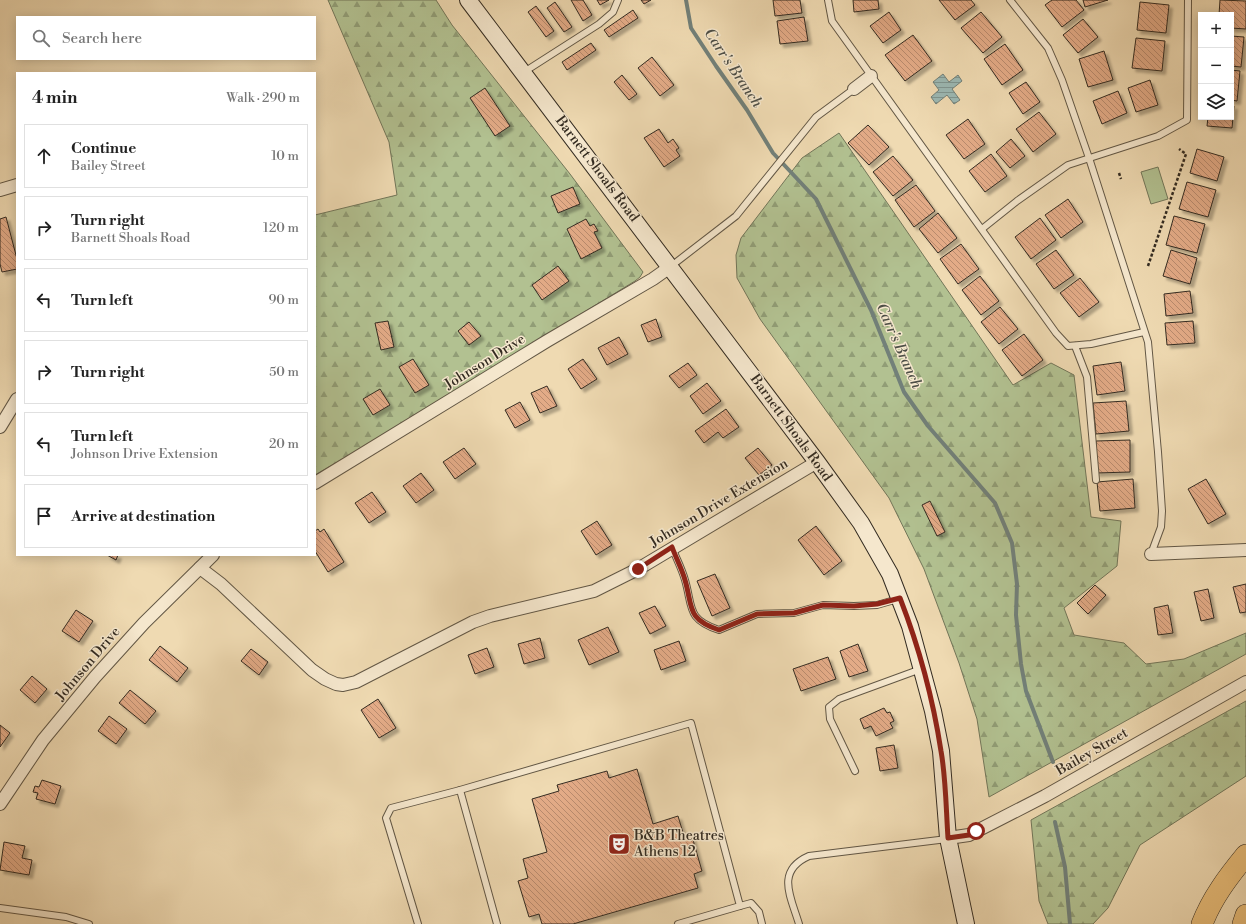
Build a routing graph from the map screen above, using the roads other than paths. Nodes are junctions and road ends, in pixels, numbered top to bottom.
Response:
1 (468, 0) edge
2 (618, 0) edge
3 (828, 0) edge
4 (1010, 0) edge
5 (1188, 0) edge
6 (524, 72) junction
7 (871, 76) junction
8 (854, 89) joint
9 (1090, 158) junction
10 (16, 185) edge
11 (0, 190) edge
12 (982, 229) junction
13 (670, 267) junction
14 (1144, 332) junction
15 (1075, 346) junction
16 (16, 401) edge
17 (0, 427) edge
18 (817, 462) junction
19 (1096, 480) dead end
20 (316, 482) edge
21 (672, 547) junction
22 (1246, 550) edge
23 (1151, 554) joint
24 (212, 556) edge
25 (200, 568) junction
26 (900, 598) junction
27 (922, 668) junction
28 (1246, 682) edge
29 (855, 771) dead end
30 (460, 790) junction
31 (0, 804) edge
32 (948, 838) junction
33 (1246, 855) edge
34 (740, 906) junction
35 (0, 908) edge
36 (1246, 915) edge
37 (89, 924) edge
38 (418, 924) edge
39 (497, 924) edge
40 (678, 924) edge
41 (762, 924) edge
42 (799, 924) edge
43 (966, 924) edge
44 (1202, 924) edge
45 (1243, 924) edge

1 - 6 main road, Barnett Shoals Road
2 - 6 lane
3 - 7 lane
4 - 9 lane
5 - 9 lane
6 - 13 main road, Barnett Shoals Road
7 - 8 street
7 - 12 lane
8 - 13 lane
9 - 12 lane
9 - 14 lane
10 - 11 street
12 - 15 lane
13 - 18 main road, Barnett Shoals Road
13 - 20 street, Johnson Drive
14 - 15 lane
14 - 23 lane
15 - 19 lane
16 - 17 street
18 - 21 street, Johnson Drive Extension
18 - 26 main road, Barnett Shoals Road
21 - 25 street, Johnson Drive Extension
21 - 26 lane
22 - 23 street
24 - 25 street, Johnson Drive
25 - 31 street, Johnson Drive
26 - 27 main road, Barnett Shoals Road
27 - 29 lane
27 - 32 main road, Barnett Shoals Road
28 - 32 street, Bailey Street
30 - 34 lane
30 - 38 lane
30 - 39 lane
32 - 42 lane
32 - 43 main road, Barnett Shoals Road
33 - 44 highway
34 - 40 lane
34 - 41 lane
35 - 37 lane
36 - 45 highway

